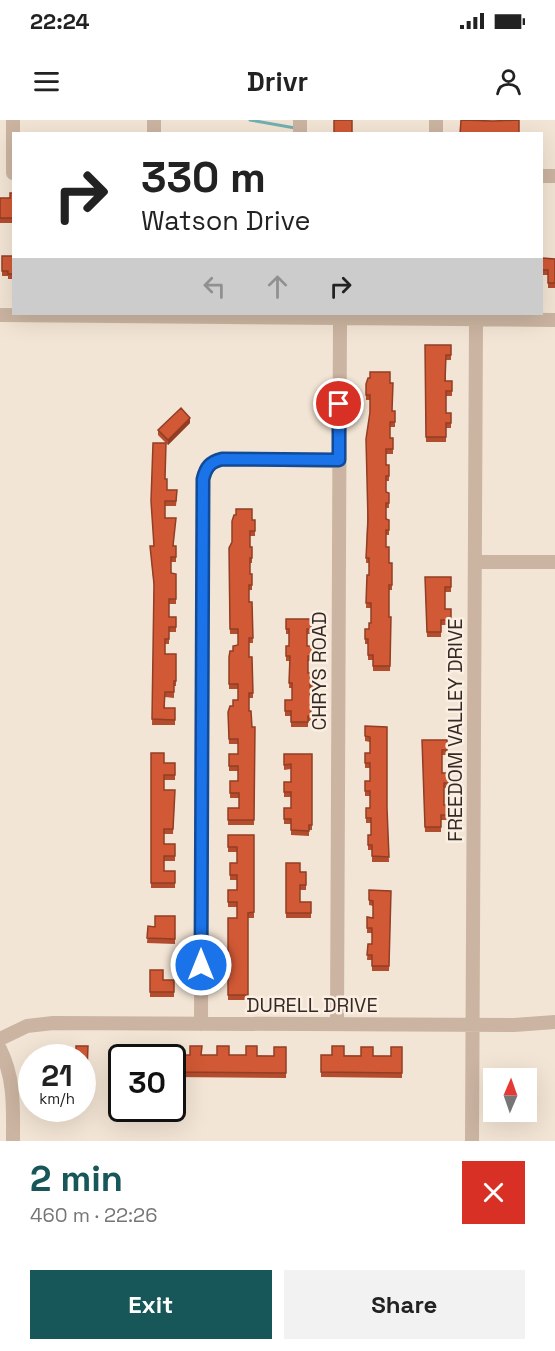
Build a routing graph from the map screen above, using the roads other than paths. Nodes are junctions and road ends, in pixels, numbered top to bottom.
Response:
1 (0, 315) edge
2 (340, 318) junction
3 (476, 319) junction
4 (555, 320) edge
5 (339, 460) junction
6 (475, 561) junction
7 (555, 562) edge
8 (555, 1022) edge
9 (201, 1024) junction
10 (337, 1024) junction
11 (473, 1025) junction
12 (0, 1039) edge
13 (0, 1049) edge
14 (13, 1141) edge
15 (472, 1141) edge

1 - 2 street
2 - 3 street
2 - 5 street, CHRYS ROAD
3 - 4 street
3 - 6 street, FREEDOM VALLEY DRIVE
5 - 9 street
5 - 10 street, CHRYS ROAD
6 - 7 street
6 - 11 street, FREEDOM VALLEY DRIVE
8 - 11 street, DURELL DRIVE
9 - 10 street, DURELL DRIVE
9 - 12 street, DURELL DRIVE
10 - 11 street, DURELL DRIVE
11 - 15 street, FREEDOM VALLEY DRIVE
13 - 14 street

